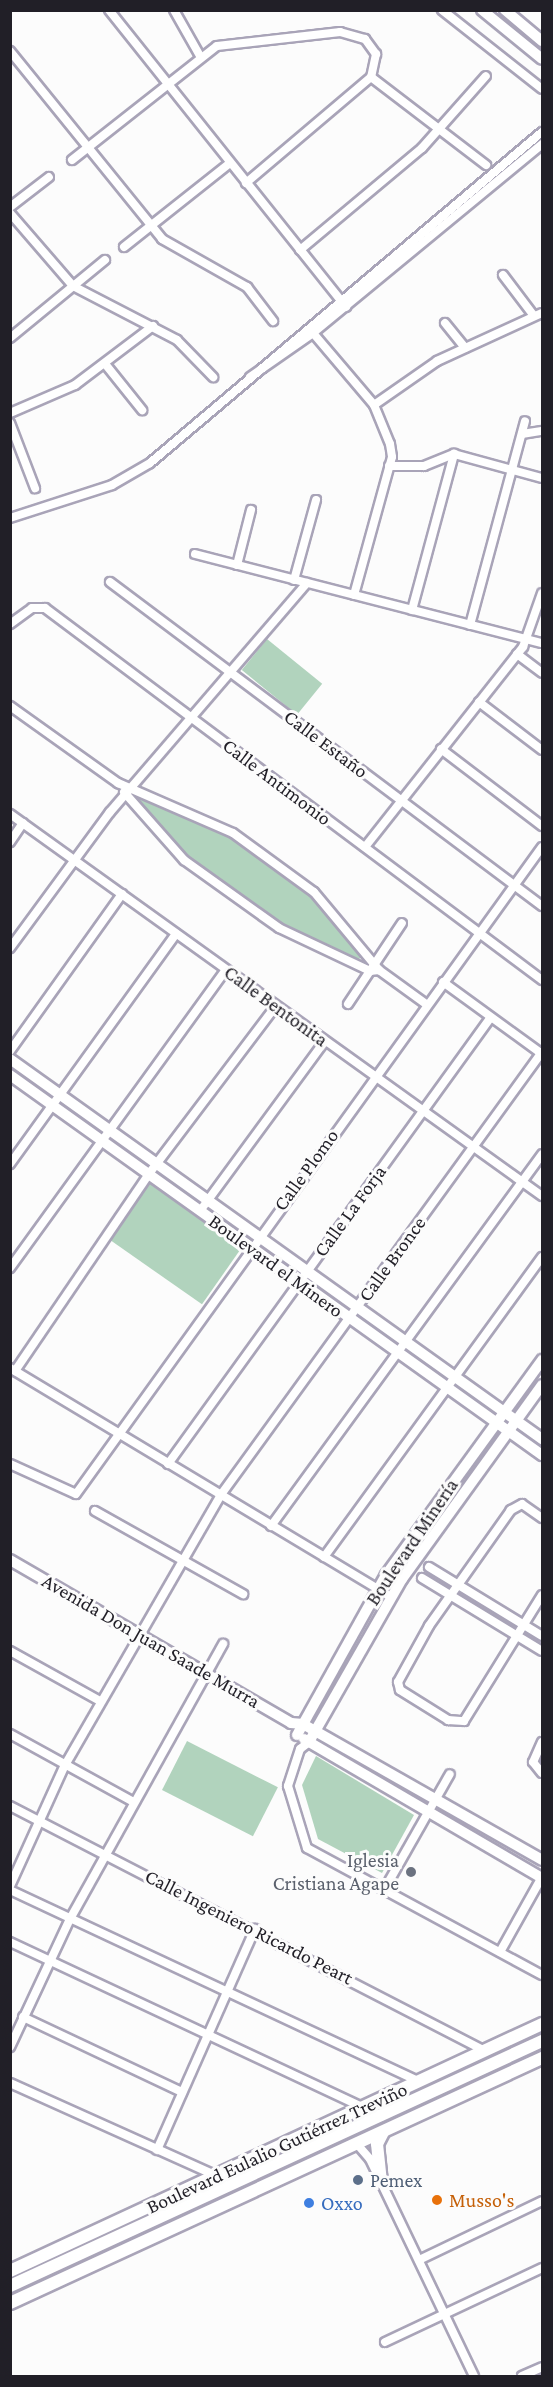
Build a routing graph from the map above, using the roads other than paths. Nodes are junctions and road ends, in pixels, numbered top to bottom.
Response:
1 (109, 10) edge
2 (174, 10) edge
3 (442, 10) edge
4 (482, 10) edge
5 (505, 10) edge
6 (543, 41) edge
7 (10, 51) edge
8 (200, 56) junction
9 (543, 59) edge
10 (486, 76) dead end
11 (371, 77) junction
12 (165, 83) junction
13 (543, 89) edge
14 (441, 129) junction
15 (543, 132) edge
16 (543, 144) edge
17 (88, 146) junction
18 (533, 147) junction
19 (72, 160) dead end
20 (230, 163) junction
21 (486, 165) dead end
22 (49, 177) dead end
23 (246, 183) junction
24 (10, 207) edge
25 (10, 213) edge
26 (151, 225) junction
27 (124, 247) dead end
28 (300, 250) junction
29 (105, 260) dead end
30 (503, 275) dead end
31 (73, 286) junction
32 (340, 300) junction
33 (346, 307) junction
34 (538, 314) edge
35 (273, 321) dead end
36 (445, 323) dead end
37 (153, 326) junction
38 (313, 333) junction
39 (10, 338) edge
40 (465, 348) junction
41 (106, 365) junction
42 (213, 377) dead end
43 (250, 377) junction
44 (374, 405) junction
45 (142, 410) dead end
46 (10, 413) edge
47 (525, 421) dead end
48 (10, 423) edge
49 (543, 431) edge
50 (522, 434) junction
51 (454, 454) junction
52 (389, 466) junction
53 (512, 469) junction
54 (543, 478) edge
55 (35, 488) dead end
56 (316, 500) dead end
57 (251, 510) dead end
58 (10, 518) edge
59 (195, 554) dead end
60 (237, 565) junction
61 (294, 580) junction
62 (110, 582) dead end
63 (307, 583) junction
64 (543, 593) edge
65 (354, 595) junction
66 (412, 610) junction
67 (10, 624) edge
68 (470, 625) junction
69 (527, 640) junction
70 (543, 643) edge
71 (518, 654) junction
72 (231, 672) junction
73 (543, 673) edge
74 (479, 702) junction
75 (10, 706) edge
76 (191, 718) junction
77 (441, 749) junction
78 (543, 750) edge
79 (118, 783) junction
80 (131, 787) junction
81 (125, 794) junction
82 (402, 800) junction
83 (10, 814) edge
84 (23, 823) junction
85 (543, 826) edge
86 (10, 842) edge
87 (365, 847) junction
88 (543, 847) edge
89 (73, 859) junction
90 (514, 885) junction
91 (122, 894) junction
92 (543, 906) edge
93 (402, 923) dead end
94 (479, 932) junction
95 (176, 934) junction
96 (10, 948) edge
97 (377, 966) junction
98 (226, 970) junction
99 (370, 971) junction
100 (543, 980) edge
101 (442, 982) junction
102 (348, 1004) dead end
103 (426, 1004) junction
104 (276, 1006) junction
105 (491, 1017) junction
106 (325, 1041) junction
107 (10, 1051) edge
108 (542, 1053) edge
109 (10, 1059) edge
110 (10, 1075) edge
111 (374, 1076) junction
112 (60, 1095) junction
113 (52, 1105) junction
114 (424, 1111) junction
115 (108, 1130) junction
116 (100, 1140) junction
117 (473, 1147) junction
118 (543, 1154) edge
119 (10, 1164) edge
120 (157, 1164) junction
121 (148, 1175) junction
122 (523, 1182) junction
123 (543, 1196) edge
124 (208, 1200) junction
125 (200, 1211) junction
126 (257, 1237) junction
127 (250, 1247) junction
128 (543, 1257) edge
129 (10, 1268) edge
130 (306, 1272) junction
131 (298, 1282) junction
132 (356, 1308) junction
133 (349, 1319) junction
134 (405, 1343) junction
135 (397, 1354) junction
136 (543, 1360) edge
137 (13, 1370) edge
138 (456, 1377) junction
139 (543, 1385) edge
140 (449, 1387) junction
141 (504, 1411) junction
142 (517, 1420) junction
143 (496, 1422) junction
144 (509, 1431) junction
145 (115, 1432) junction
146 (543, 1439) edge
147 (543, 1455) edge
148 (10, 1464) edge
149 (168, 1464) junction
150 (220, 1496) junction
151 (95, 1510) dead end
152 (543, 1518) edge
153 (271, 1526) junction
154 (324, 1557) junction
155 (10, 1560) edge
156 (181, 1560) junction
157 (429, 1567) dead end
158 (422, 1578) dead end
159 (456, 1583) junction
160 (377, 1590) junction
161 (243, 1594) dead end
162 (449, 1594) junction
163 (543, 1595) edge
164 (391, 1597) junction
165 (521, 1623) junction
166 (140, 1634) junction
167 (515, 1634) junction
168 (543, 1636) edge
169 (223, 1644) dead end
170 (10, 1651) edge
171 (543, 1651) edge
172 (207, 1672) junction
173 (100, 1701) junction
174 (291, 1723) junction
175 (303, 1724) junction
176 (316, 1731) junction
177 (10, 1734) edge
178 (297, 1735) junction
179 (543, 1742) edge
180 (305, 1746) junction
181 (65, 1765) junction
182 (543, 1773) edge
183 (450, 1774) dead end
184 (435, 1800) junction
185 (132, 1801) junction
186 (10, 1806) edge
187 (428, 1812) junction
188 (38, 1820) junction
189 (105, 1853) junction
190 (543, 1860) edge
191 (542, 1878) edge
192 (10, 1888) edge
193 (384, 1890) junction
194 (70, 1919) junction
195 (255, 1929) junction
196 (10, 1942) edge
197 (500, 1952) junction
198 (50, 1960) junction
199 (543, 1975) edge
200 (227, 1993) junction
201 (23, 2017) junction
202 (543, 2024) edge
203 (209, 2032) junction
204 (543, 2041) edge
205 (10, 2047) edge
206 (486, 2051) junction
207 (543, 2058) edge
208 (419, 2082) junction
209 (10, 2083) edge
210 (182, 2092) junction
211 (370, 2107) junction
212 (382, 2116) junction
213 (383, 2132) junction
214 (320, 2144) junction
215 (357, 2144) junction
216 (157, 2150) junction
217 (216, 2176) junction
218 (381, 2182) junction
219 (234, 2184) junction
220 (543, 2201) edge
221 (419, 2260) junction
222 (14, 2266) edge
223 (543, 2268) edge
224 (36, 2275) junction
225 (10, 2286) edge
226 (10, 2303) edge
227 (444, 2313) junction
228 (385, 2342) dead end
229 (543, 2367) edge
230 (474, 2376) edge
231 (522, 2376) edge

1 - 12 street
2 - 8 street
3 - 13 street
4 - 9 street
5 - 6 street
7 - 17 street
8 - 11 street
8 - 12 street
10 - 14 street
11 - 14 street
11 - 23 street
12 - 17 street
12 - 20 street
14 - 21 street
14 - 28 street
15 - 18 street
16 - 18 street
17 - 19 street
17 - 26 street
18 - 32 street
18 - 33 street
20 - 23 street
20 - 26 street
22 - 24 street
23 - 28 street
25 - 31 street
26 - 27 street
26 - 35 street
28 - 32 street
29 - 31 street
30 - 34 street
31 - 37 street
31 - 39 street
32 - 33 street
32 - 43 street
33 - 38 street
34 - 40 street
36 - 40 street
37 - 41 street
37 - 42 street
38 - 43 street
38 - 44 street
40 - 44 street
41 - 45 street
41 - 46 street
43 - 58 street
44 - 52 street
47 - 50 street
48 - 55 street
49 - 50 street
50 - 53 street
51 - 52 street
51 - 53 street
51 - 66 street
52 - 65 street
53 - 54 street
53 - 68 street
56 - 61 street
57 - 60 street
59 - 60 street
60 - 61 street
61 - 63 street
62 - 72 street, Calle Estaño
63 - 65 street
63 - 72 street
64 - 69 street
65 - 66 street
66 - 68 street
67 - 76 street, Calle Antimonio
68 - 69 street
69 - 70 street
69 - 71 street
71 - 73 street
71 - 74 street
72 - 76 street
72 - 82 street, Calle Estaño
74 - 77 street
74 - 78 street
75 - 79 street
76 - 80 street
76 - 87 street, Calle Antimonio
77 - 82 street
77 - 85 street
79 - 80 street
79 - 81 street
80 - 81 street
80 - 97 street
81 - 89 street
81 - 99 street
82 - 87 street
82 - 90 street, Calle Estaño
83 - 84 street, Calle Bentonita
84 - 86 street
84 - 89 street, Calle Bentonita
87 - 94 street, Calle Antimonio
88 - 90 street, Calle Plomo
89 - 91 street, Calle Bentonita
89 - 96 street
90 - 92 street, Calle Estaño
90 - 94 street, Calle Plomo
91 - 95 street, Calle Bentonita
91 - 107 street
93 - 97 street
94 - 100 street, Calle Antimonio
94 - 101 street, Calle Plomo
95 - 98 street, Calle Bentonita
95 - 112 street
97 - 99 street
97 - 103 street
98 - 104 street, Calle Bentonita
98 - 115 street
99 - 102 street
101 - 103 street, Calle Plomo
101 - 105 street
103 - 111 street, Calle Plomo
104 - 106 street, Calle Bentonita
104 - 120 street
105 - 108 street
105 - 114 street, Calle La Forja
106 - 111 street, Calle Bentonita
106 - 124 street
108 - 117 street, Calle Bronce
109 - 112 street, Boulevard el Minero
110 - 113 street, Boulevard el Minero
111 - 114 street, Calle Bentonita
111 - 126 street, Calle Plomo
112 - 113 street
112 - 115 street, Boulevard el Minero
113 - 116 street, Boulevard el Minero
113 - 119 street
114 - 117 street, Calle Bentonita
114 - 130 street, Calle La Forja
115 - 116 street
115 - 120 street, Boulevard el Minero
116 - 121 street, Boulevard el Minero
116 - 129 street
117 - 122 street, Calle Bentonita
117 - 132 street, Calle Bronce
118 - 122 street
120 - 121 street
120 - 124 street, Boulevard el Minero
121 - 125 street, Boulevard el Minero
121 - 137 street
122 - 123 street, Calle Bentonita
122 - 134 street
124 - 125 street
124 - 126 street, Boulevard el Minero
125 - 127 street, Boulevard el Minero
126 - 127 street, Calle Plomo
126 - 130 street, Boulevard el Minero
127 - 131 street, Boulevard el Minero
127 - 145 street, Calle Plomo
128 - 138 street
130 - 131 street, Calle La Forja
130 - 132 street, Boulevard el Minero
131 - 133 street, Boulevard el Minero
131 - 149 street, Calle La Forja
132 - 133 street, Calle Bronce
132 - 134 street, Boulevard el Minero
133 - 135 street, Boulevard el Minero
133 - 150 street, Calle Bronce
134 - 135 street
134 - 138 street, Boulevard el Minero
135 - 140 street, Boulevard el Minero
135 - 153 street
136 - 141 street, Boulevard Minería
137 - 145 street
138 - 140 street
138 - 141 street, Boulevard el Minero
139 - 142 street, Boulevard Minería
140 - 143 street, Boulevard el Minero
140 - 154 street
141 - 142 street, Boulevard el Minero
141 - 143 street, Boulevard Minería
142 - 144 street, Boulevard Minería
142 - 146 street, Boulevard el Minero
143 - 144 street, Boulevard el Minero
143 - 160 street, Boulevard Minería
144 - 147 street, Boulevard el Minero
144 - 164 street, Boulevard Minería
145 - 148 street, Calle Plomo
145 - 149 street
149 - 150 street
150 - 153 street
150 - 156 street, Calle Bronce
151 - 156 street
152 - 159 street
153 - 154 street
154 - 160 street
155 - 166 street, Avenida Don Juan Saade Murra
156 - 161 street
156 - 166 street, Calle Bronce
157 - 159 street
158 - 162 street
159 - 162 street
159 - 165 street
160 - 164 street
160 - 175 street, Boulevard Minería
162 - 167 street
162 - 167 street
163 - 165 street
164 - 176 street, Boulevard Minería
165 - 167 street
165 - 168 street
166 - 172 street, Avenida Don Juan Saade Murra
166 - 173 street, Calle Bronce
167 - 171 street
169 - 172 street
170 - 173 street
172 - 174 street, Avenida Don Juan Saade Murra
172 - 185 street
173 - 181 street, Calle Bronce
174 - 175 street, Avenida Don Juan Saade Murra
174 - 178 street
175 - 176 street, Avenida Don Juan Saade Murra
175 - 178 street, Boulevard Minería
176 - 180 street, Boulevard Minería
176 - 184 street, Avenida Don Juan Saade Murra
177 - 181 street
178 - 180 street
179 - 182 street
180 - 187 street
180 - 193 street
181 - 185 street
181 - 188 street, Calle Bronce
183 - 184 street
184 - 187 street
184 - 190 street, Avenida Don Juan Saade Murra
185 - 189 street
186 - 188 street, Calle Ingeniero Ricardo Peart
187 - 191 street
187 - 193 street
188 - 189 street, Calle Ingeniero Ricardo Peart
188 - 192 street, Calle Bronce
189 - 194 street
189 - 195 street, Calle Ingeniero Ricardo Peart
191 - 197 street
192 - 194 street
193 - 197 street
194 - 198 street
194 - 200 street
195 - 200 street
195 - 206 street, Calle Ingeniero Ricardo Peart
196 - 198 street
197 - 199 street
198 - 201 street
198 - 203 street
200 - 203 street
200 - 208 street
201 - 205 street
201 - 210 street
202 - 206 main road, Boulevard Eulalio Gutiérrez Treviño
203 - 210 street
203 - 211 street
204 - 212 main road, Boulevard Eulalio Gutiérrez Treviño
206 - 208 main road, Boulevard Eulalio Gutiérrez Treviño
207 - 213 main road, Boulevard Eulalio Gutiérrez Treviño
208 - 211 main road, Boulevard Eulalio Gutiérrez Treviño
209 - 216 street
210 - 216 street
211 - 212 street
211 - 217 main road, Boulevard Eulalio Gutiérrez Treviño
212 - 214 main road, Boulevard Eulalio Gutiérrez Treviño
213 - 215 main road, Boulevard Eulalio Gutiérrez Treviño
213 - 218 main road
214 - 215 main road
214 - 219 main road, Boulevard Eulalio Gutiérrez Treviño
215 - 218 street
215 - 226 main road, Boulevard Eulalio Gutiérrez Treviño
216 - 217 street
217 - 219 street
217 - 222 main road, Boulevard Eulalio Gutiérrez Treviño
218 - 221 street
219 - 224 main road, Boulevard Eulalio Gutiérrez Treviño
220 - 221 street
221 - 227 street
222 - 224 street
223 - 227 street
224 - 225 main road, Boulevard Eulalio Gutiérrez Treviño
227 - 228 street
227 - 230 street
229 - 231 street

